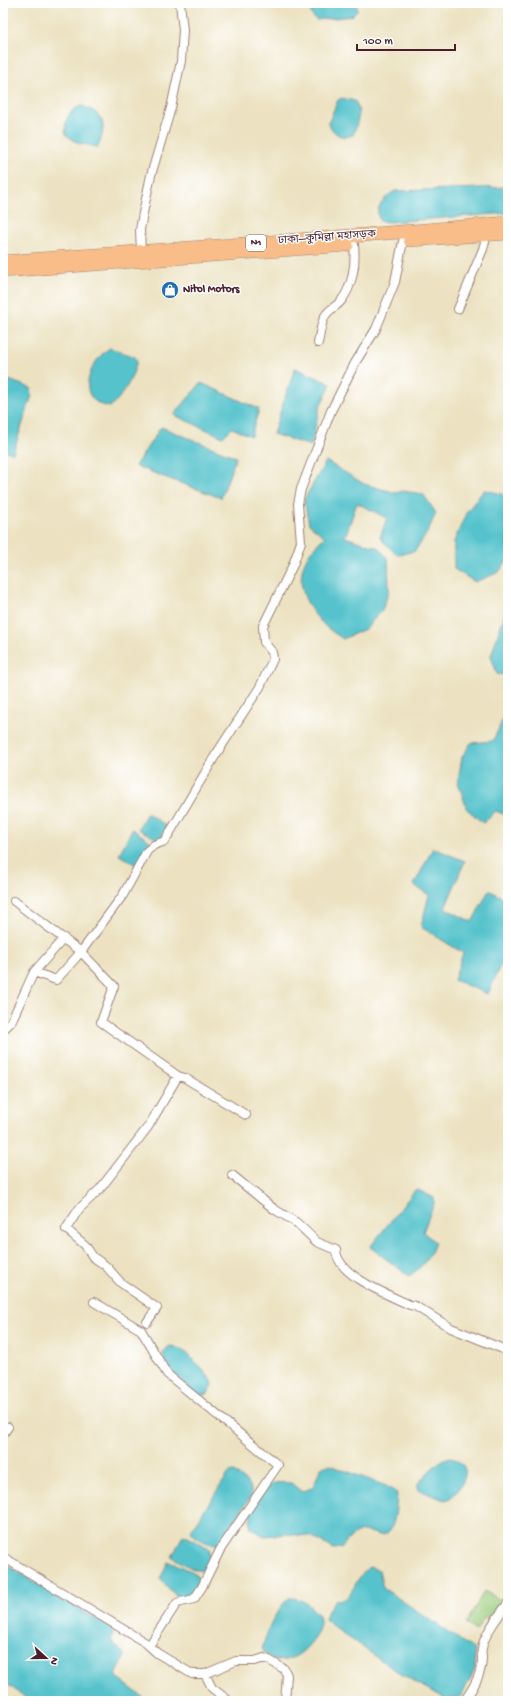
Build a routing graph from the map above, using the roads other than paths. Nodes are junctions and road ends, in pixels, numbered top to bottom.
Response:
1 (180, 3) edge
2 (508, 223) edge
3 (508, 233) edge
4 (484, 234) junction
5 (403, 241) junction
6 (354, 245) junction
7 (141, 251) junction
8 (3, 262) edge
9 (3, 271) edge
10 (458, 309) dead end
11 (318, 343) dead end
12 (14, 901) dead end
13 (64, 938) junction
14 (81, 952) junction
15 (34, 972) junction
16 (3, 1030) edge
17 (178, 1076) junction
18 (246, 1115) dead end
19 (232, 1175) dead end
20 (94, 1302) dead end
21 (147, 1322) dead end
22 (508, 1351) edge
23 (8, 1427) dead end
24 (3, 1434) edge
25 (3, 1557) edge
26 (508, 1603) edge
27 (149, 1646) junction
28 (205, 1674) junction
29 (229, 1701) edge
30 (285, 1701) edge
31 (464, 1701) edge

1 - 7 street
2 - 7 highway, ঢাকা–কুমিল্লা মহাসড়ক / N1
3 - 4 highway, ঢাকা–কুমিল্লা মহাসড়ক / N1
4 - 5 highway, ঢাকা–কুমিল্লা মহাসড়ক / N1
4 - 10 street
5 - 6 highway, ঢাকা–কুমিল্লা মহাসড়ক / N1
5 - 14 street
6 - 9 highway, ঢাকা–কুমিল্লা মহাসড়ক / N1
6 - 11 street
7 - 8 highway, ঢাকা–কুমিল্লা মহাসড়ক / N1
12 - 13 street
13 - 14 street
13 - 15 street
14 - 15 street
14 - 17 street
15 - 16 street
17 - 18 street
17 - 21 street
19 - 22 street
20 - 27 street
23 - 24 street
25 - 27 street
26 - 31 street
27 - 28 street
28 - 29 street
28 - 30 street

